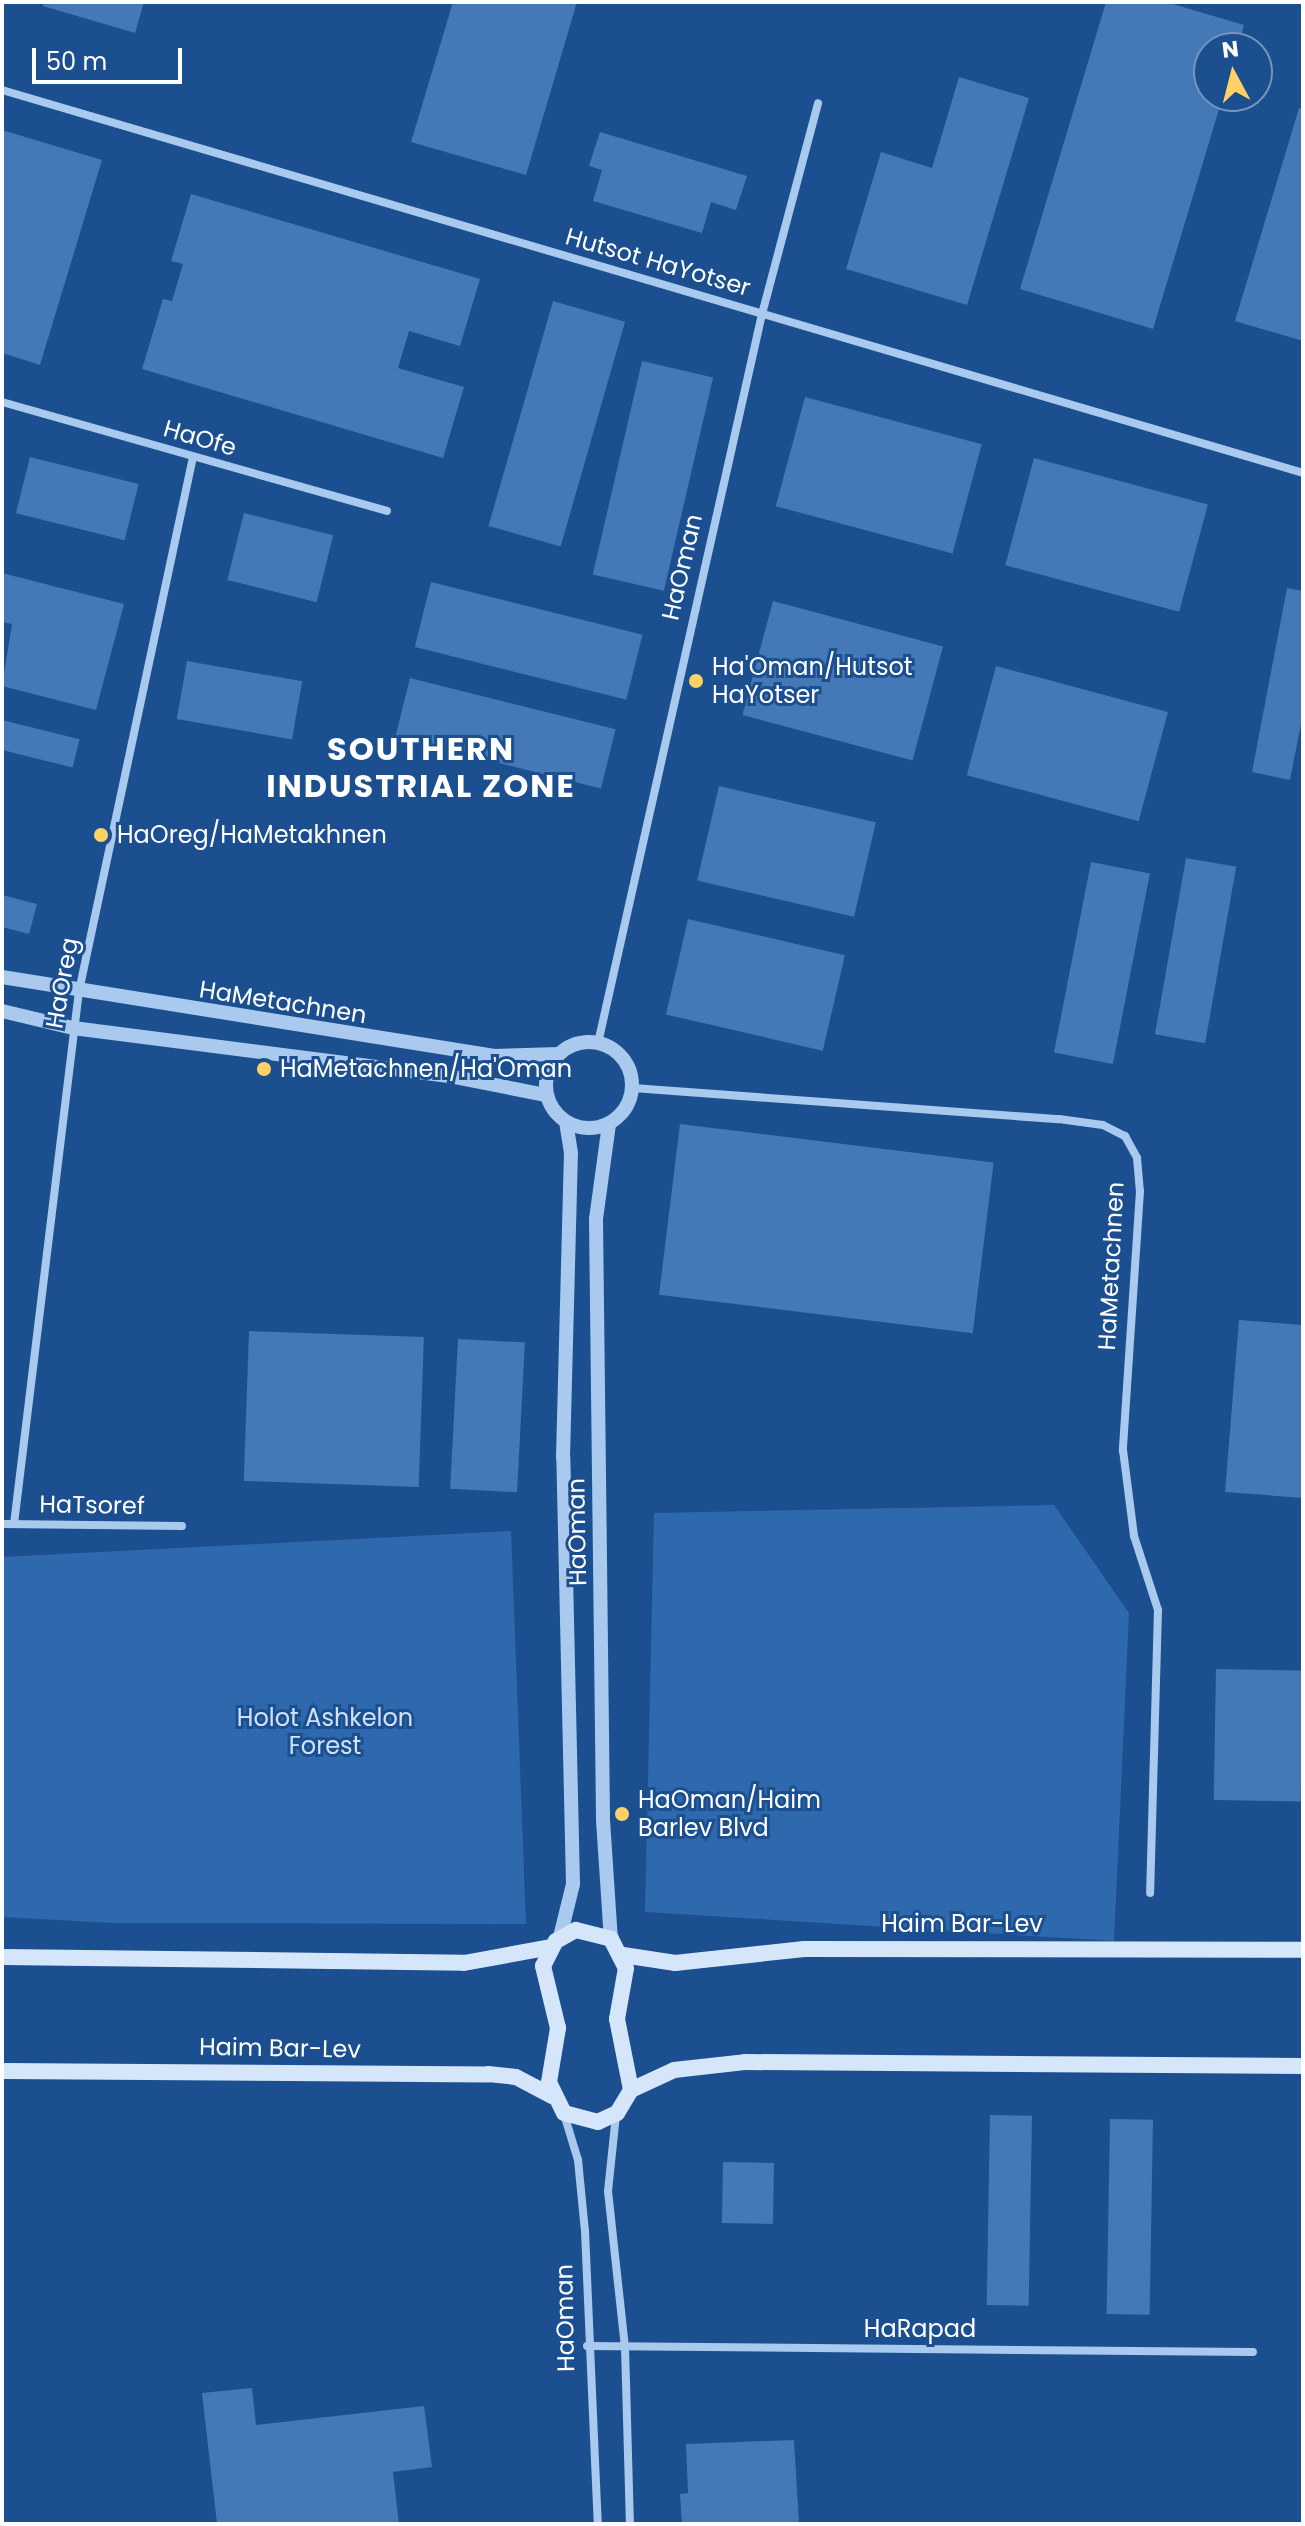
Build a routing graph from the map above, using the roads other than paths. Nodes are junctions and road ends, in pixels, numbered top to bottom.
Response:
1 (2, 90) edge
2 (818, 103) dead end
3 (762, 314) junction
4 (2, 402) edge
5 (193, 457) junction
6 (1303, 473) edge
7 (387, 511) dead end
8 (2, 977) edge
9 (79, 991) junction
10 (2, 1011) edge
11 (73, 1028) junction
12 (598, 1043) junction
13 (559, 1054) junction
14 (633, 1088) junction
15 (546, 1095) junction
16 (566, 1123) junction
17 (609, 1124) junction
18 (2, 1524) edge
19 (14, 1524) junction
20 (182, 1526) dead end
21 (1150, 1893) dead end
22 (611, 1939) junction
23 (556, 1942) junction
24 (1303, 1950) edge
25 (623, 1955) junction
26 (2, 1957) edge
27 (1303, 2066) edge
28 (2, 2071) edge
29 (631, 2090) junction
30 (552, 2096) junction
31 (564, 2113) junction
32 (617, 2113) junction
33 (587, 2346) junction
34 (625, 2347) junction
35 (1253, 2352) dead end
36 (598, 2524) edge
37 (630, 2524) edge

1 - 3 street, Hutsot HaYotser
2 - 3 street, HaOman
3 - 6 street, Hutsot HaYotser
3 - 12 street, HaOman
4 - 5 street, HaOfe
5 - 7 street, HaOfe
5 - 9 street, HaOreg
8 - 9 street, HaMetachnen
9 - 11 street, HaOreg
9 - 13 street, HaMetachnen
10 - 11 street, HaMetachnen
11 - 15 street, HaMetachnen
11 - 19 street, HaOreg
12 - 13 street
12 - 14 street
13 - 15 street
14 - 17 street
14 - 21 street, HaMetachnen
15 - 16 street
16 - 17 street
16 - 23 street, HaOman
17 - 22 street, HaOman
18 - 19 street, HaTsoref
19 - 20 street, HaTsoref
22 - 23 main road
22 - 25 main road
23 - 26 main road
23 - 30 main road
24 - 25 main road, Haim Bar-Lev
25 - 29 main road
27 - 29 main road
28 - 30 main road, Haim Bar-Lev
29 - 32 main road
30 - 31 main road
31 - 32 main road
31 - 33 street, HaOman
32 - 34 street
33 - 34 street, HaRapad
33 - 36 street, HaOman
34 - 35 street, HaRapad
34 - 37 street

